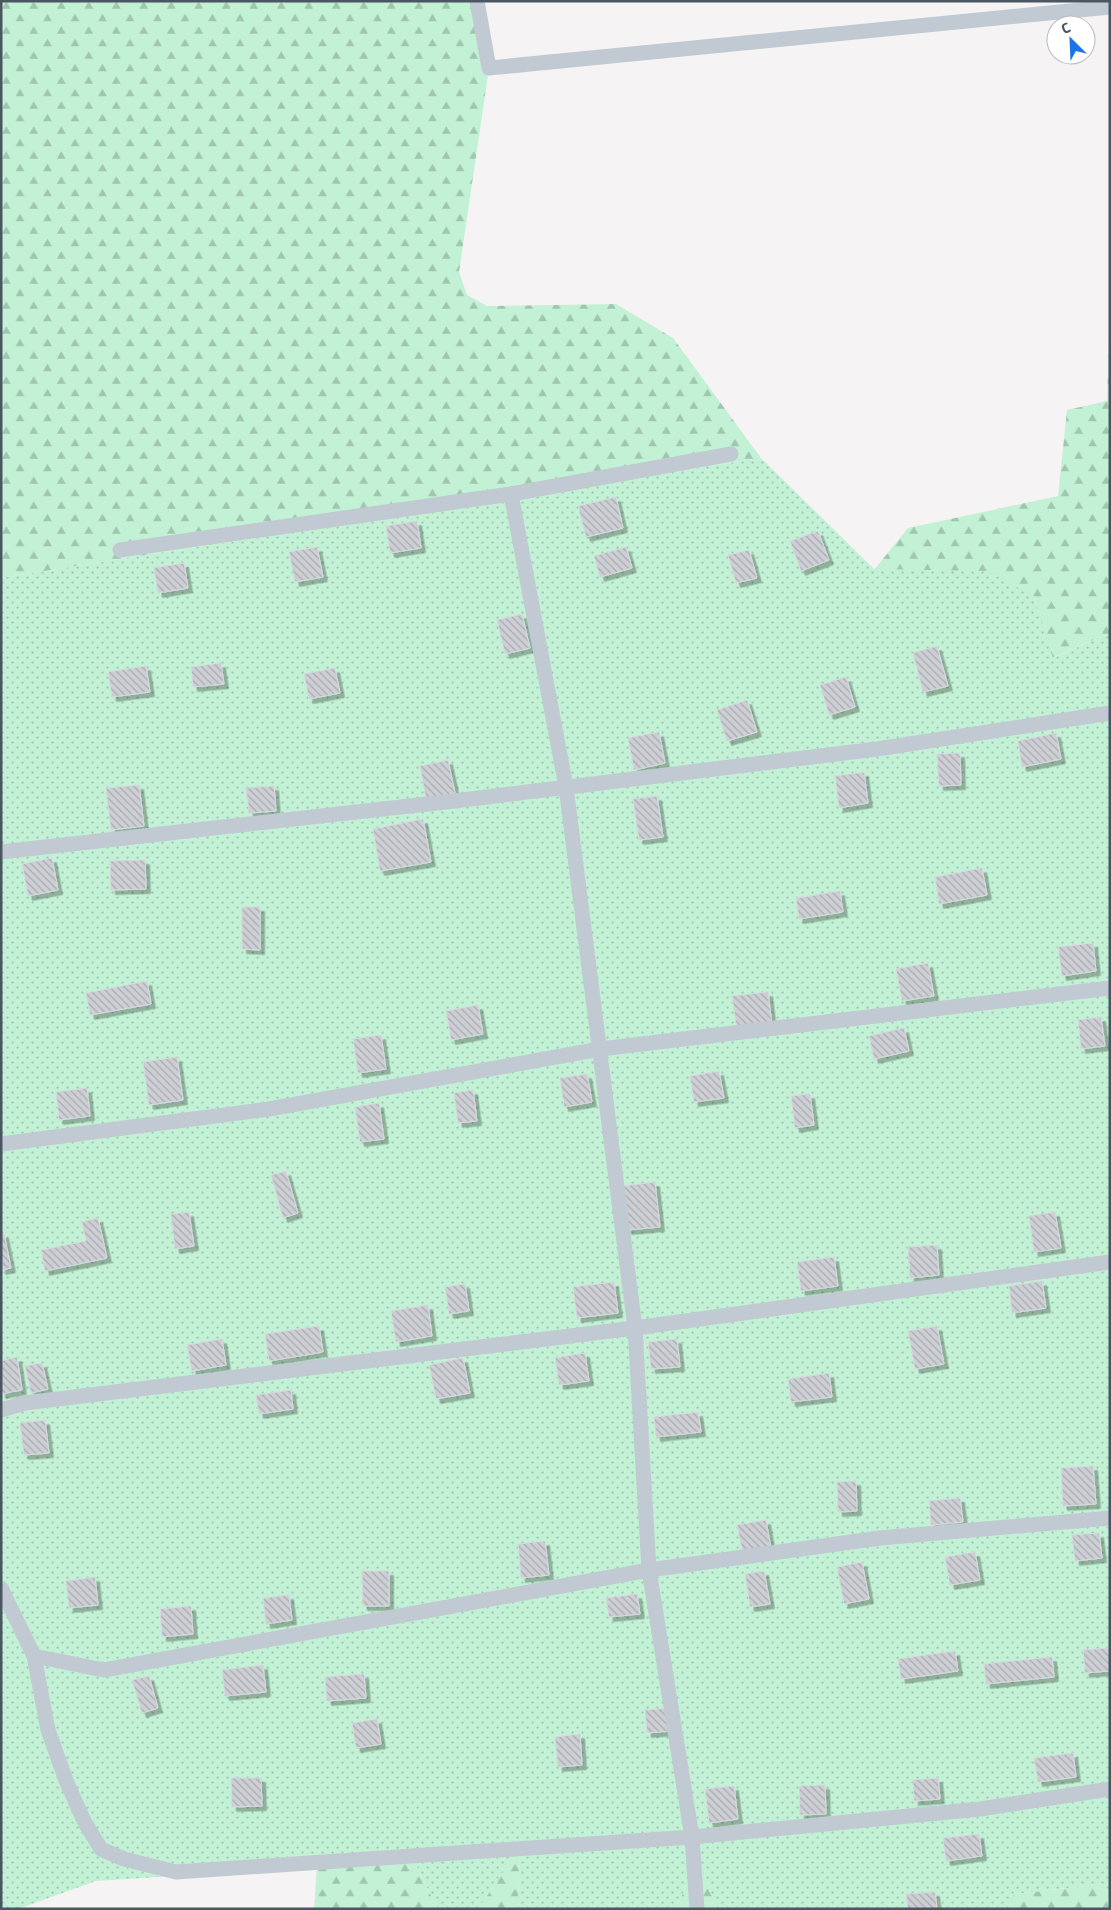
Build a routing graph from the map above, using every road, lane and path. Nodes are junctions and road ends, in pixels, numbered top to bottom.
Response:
1 (477, 1) edge
2 (1110, 7) edge
3 (731, 454) dead end
4 (511, 494) junction
5 (120, 550) dead end
6 (1110, 713) edge
7 (566, 787) junction
8 (1, 852) edge
9 (1110, 988) edge
10 (600, 1049) junction
11 (1, 1144) edge
12 (1110, 1262) edge
13 (635, 1328) junction
14 (1, 1410) edge
15 (1110, 1518) edge
16 (649, 1570) junction
17 (1, 1588) edge
18 (34, 1656) junction
19 (1110, 1789) edge
20 (692, 1837) junction
21 (698, 1909) edge

1 - 2 lane
3 - 4 lane
4 - 5 lane
4 - 7 lane
6 - 7 lane
7 - 8 lane
7 - 10 lane
9 - 10 lane
10 - 11 lane
10 - 13 lane
12 - 13 lane
13 - 14 lane
13 - 16 lane
15 - 16 lane
16 - 18 lane
16 - 20 lane
17 - 18 lane
18 - 20 lane
19 - 20 lane
20 - 21 lane

